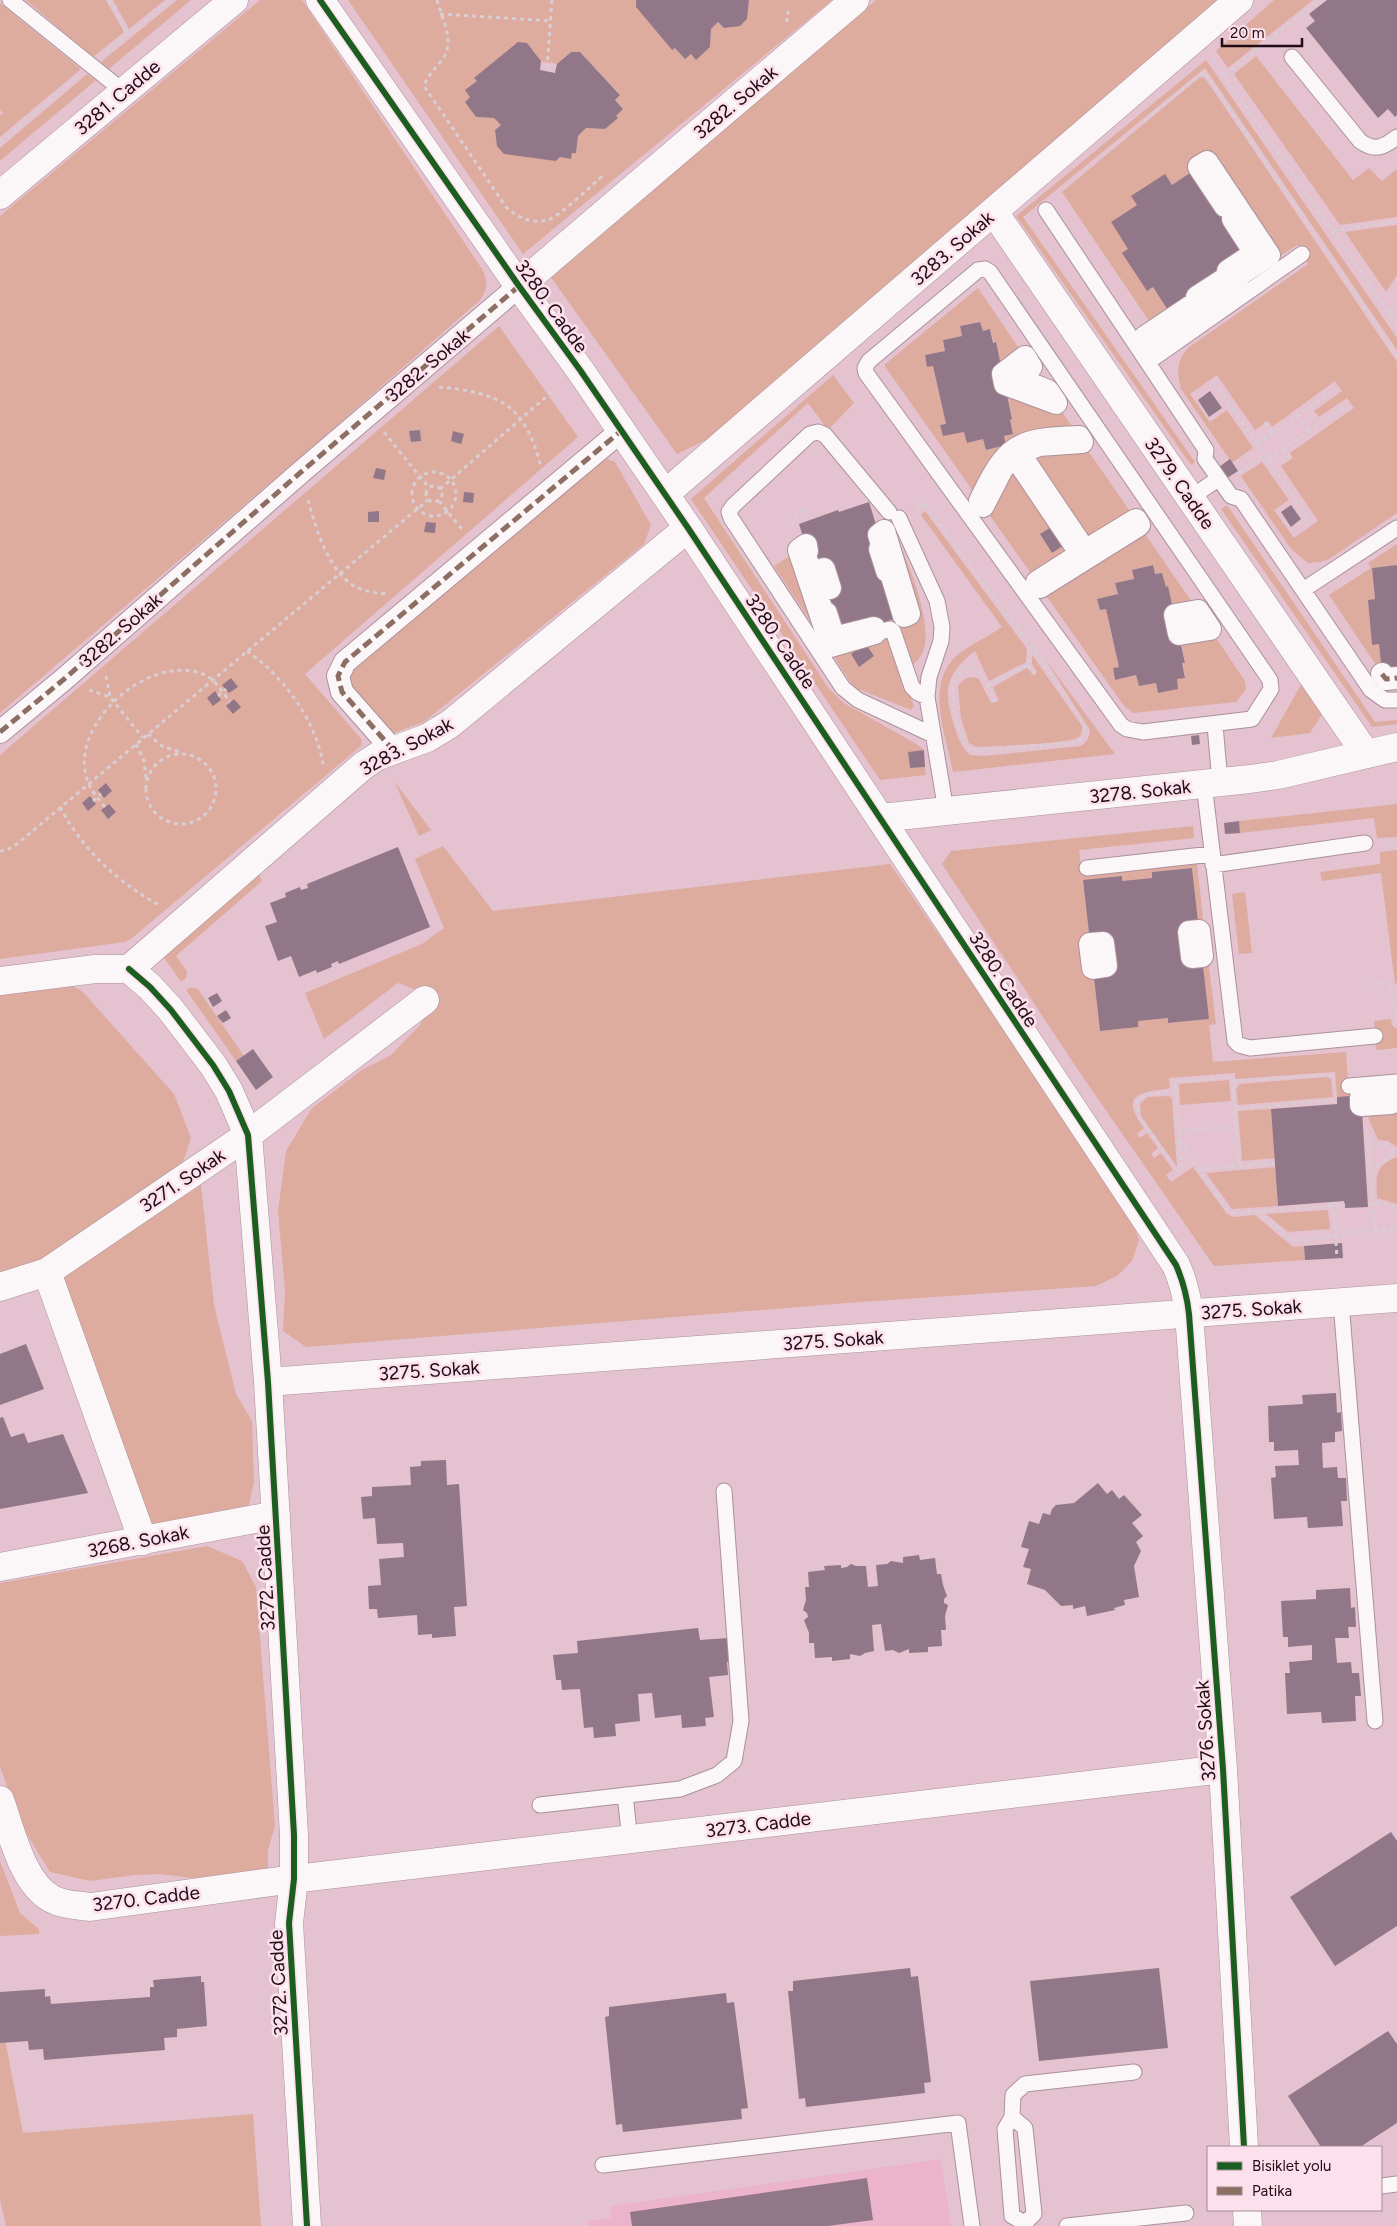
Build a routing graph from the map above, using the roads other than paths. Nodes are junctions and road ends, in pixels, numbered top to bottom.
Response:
1 (10, 0) edge
2 (234, 0) edge
3 (320, 0) edge
4 (855, 0) edge
5 (1239, 0) edge
6 (1292, 57) dead end
7 (123, 91) junction
8 (1397, 137) edge
9 (0, 195) edge
10 (1046, 210) dead end
11 (994, 212) junction
12 (1302, 254) dead end
13 (1237, 285) joint
14 (519, 286) junction
15 (1148, 362) junction
16 (621, 431) junction
17 (1220, 482) junction
18 (664, 494) junction
19 (1190, 498) junction
20 (688, 528) junction
21 (1397, 528) edge
22 (1036, 582) joint
23 (1303, 590) junction
24 (877, 632) junction
25 (1397, 672) edge
26 (1397, 678) edge
27 (927, 697) junction
28 (1397, 700) edge
29 (1215, 725) junction
30 (0, 732) edge
31 (933, 735) junction
32 (1397, 747) edge
33 (394, 750) junction
34 (1366, 754) junction
35 (1212, 783) junction
36 (946, 811) junction
37 (880, 818) junction
38 (1365, 843) dead end
39 (1212, 859) junction
40 (1087, 868) dead end
41 (129, 970) junction
42 (0, 981) edge
43 (425, 1000) dead end
44 (1375, 1036) dead end
45 (1397, 1082) edge
46 (1348, 1086) dead end
47 (248, 1135) junction
48 (47, 1272) junction
49 (0, 1287) edge
50 (1397, 1298) edge
51 (1341, 1302) junction
52 (1189, 1314) junction
53 (268, 1382) junction
54 (724, 1491) dead end
55 (276, 1515) junction
56 (143, 1540) junction
57 (0, 1567) edge
58 (1375, 1721) dead end
59 (1223, 1770) junction
60 (625, 1795) junction
61 (0, 1800) edge
62 (540, 1804) dead end
63 (630, 1840) junction
64 (294, 1880) junction
65 (1134, 2072) dead end
66 (1012, 2117) junction
67 (1244, 2146) edge
68 (603, 2165) dead end
69 (1397, 2184) edge
70 (1382, 2186) edge
71 (1247, 2211) edge
72 (1186, 2213) dead end
73 (1025, 2225) edge
74 (307, 2226) edge
75 (972, 2226) edge
76 (1067, 2226) edge
77 (1248, 2226) edge

1 - 7 lane
2 - 7 street, 3281. Cadde
3 - 14 street, 3280. Cadde
4 - 14 street, 3282. Sokak
5 - 11 street, 3283. Sokak
6 - 8 lane
7 - 9 street, 3281. Cadde
10 - 15 lane
11 - 18 street, 3283. Sokak
11 - 19 street, 3279. Cadde
12 - 15 lane
13 - 13 street
14 - 16 street, 3280. Cadde
14 - 30 street, 3282. Sokak
15 - 17 lane
16 - 18 street, 3280. Cadde
16 - 33 street
17 - 19 lane
17 - 23 lane
18 - 20 street, 3280. Cadde
19 - 34 street, 3279. Cadde
20 - 33 street, 3283. Sokak
20 - 37 street, 3280. Cadde
21 - 23 lane
22 - 22 street
23 - 28 lane
24 - 24 street
24 - 27 lane
25 - 26 street
27 - 31 lane
27 - 31 lane
29 - 29 lane
29 - 35 lane
31 - 36 lane
32 - 34 street, 3278. Sokak
33 - 41 street, 3283. Sokak
34 - 35 street, 3278. Sokak
35 - 36 street, 3278. Sokak
35 - 39 lane
36 - 37 street, 3278. Sokak
37 - 52 street, 3280. Cadde
38 - 39 lane
39 - 40 lane
39 - 44 lane
41 - 42 street
41 - 47 street, 3272. Cadde
43 - 47 street, 3271. Sokak
45 - 46 lane
47 - 48 street, 3271. Sokak
47 - 53 street, 3272. Cadde
48 - 49 street, 3271. Sokak
48 - 56 street
50 - 51 street, 3275. Sokak
51 - 52 street, 3275. Sokak
51 - 58 lane
52 - 53 street, 3275. Sokak
52 - 59 street, 3276. Sokak
53 - 55 street, 3272. Cadde
54 - 60 lane
55 - 56 street, 3268. Sokak
55 - 64 street, 3272. Cadde
56 - 57 street, 3268. Sokak
59 - 63 street, 3273. Cadde
59 - 67 street, 3276. Sokak
60 - 62 lane
60 - 63 lane
61 - 64 street, 3270. Cadde
63 - 64 street, 3273. Cadde
64 - 74 street, 3272. Cadde
65 - 66 lane
66 - 73 lane
66 - 73 lane
68 - 75 lane
69 - 70 lane
71 - 77 street
72 - 76 lane

